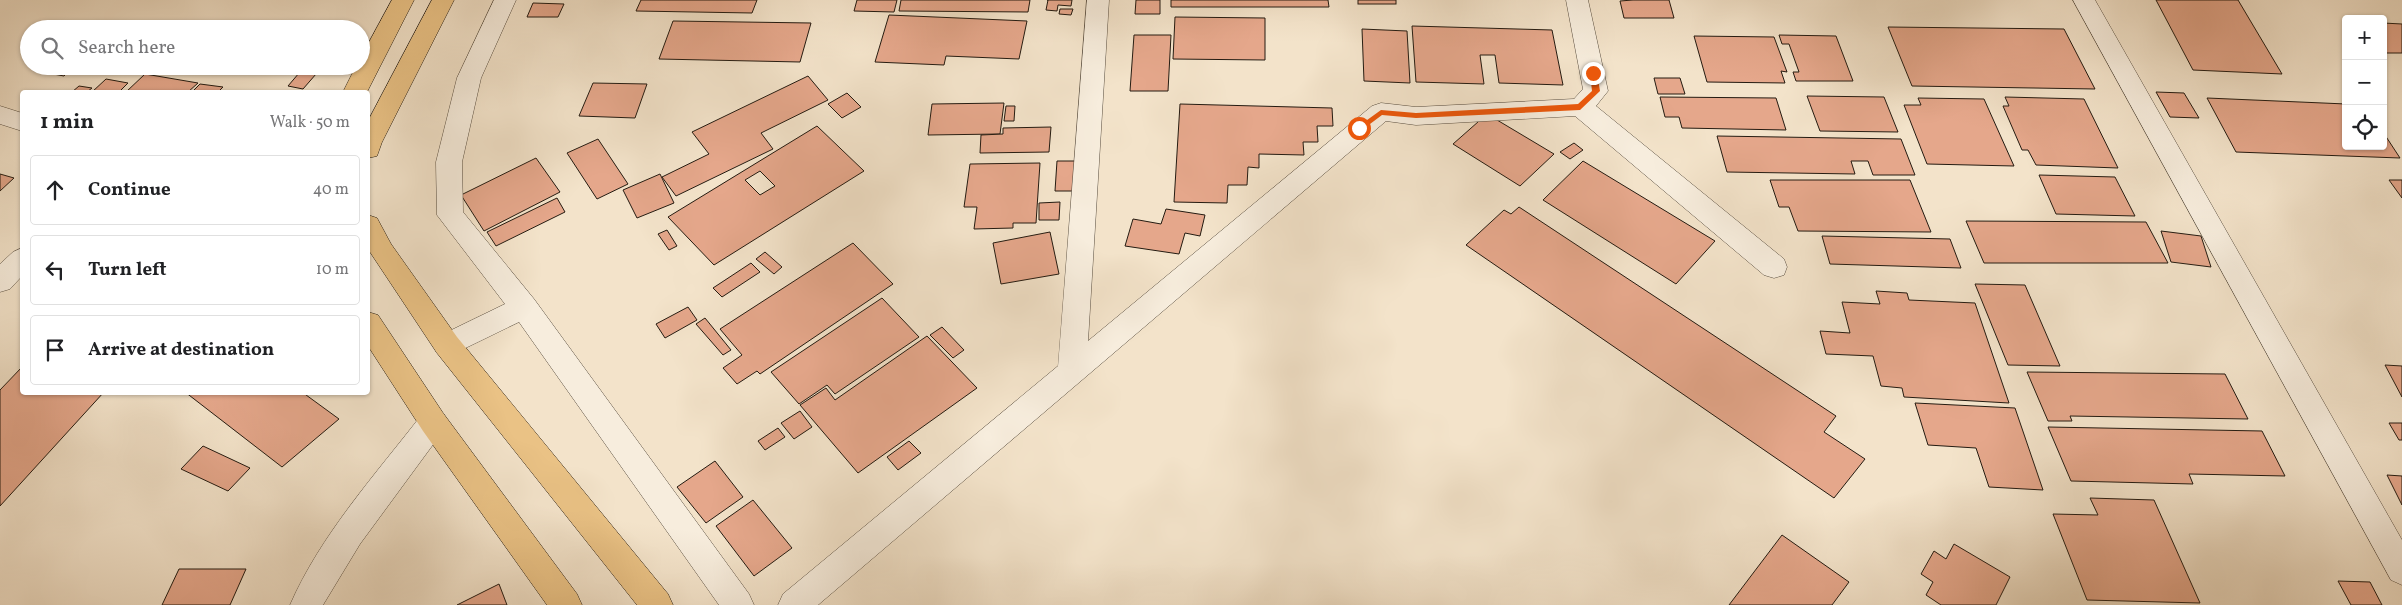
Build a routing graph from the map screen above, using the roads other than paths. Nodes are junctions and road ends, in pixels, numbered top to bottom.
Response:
1 (403, 0) edge
2 (443, 0) edge
3 (505, 0) edge
4 (1098, 0) edge
5 (1577, 0) edge
6 (2084, 0) edge
7 (370, 63) edge
8 (364, 75) edge
9 (356, 90) edge
10 (1580, 107) junction
11 (0, 114) edge
12 (20, 121) edge
13 (370, 140) edge
14 (370, 229) edge
15 (20, 261) edge
16 (1774, 267) dead end
17 (0, 281) edge
18 (524, 307) junction
19 (370, 326) edge
20 (447, 345) junction
21 (1072, 372) junction
22 (433, 422) junction
23 (2402, 570) edge
24 (306, 605) edge
25 (566, 605) edge
26 (657, 605) edge
27 (738, 605) edge
28 (794, 605) edge

1 - 7 main road
2 - 13 main road
3 - 18 street
4 - 21 street
5 - 10 street
6 - 23 street
8 - 9 main road
10 - 16 street
10 - 21 street
11 - 12 street
14 - 20 main road
15 - 17 street
18 - 20 street
18 - 27 street
19 - 22 main road
20 - 26 main road
21 - 28 street
22 - 24 street
22 - 25 main road

